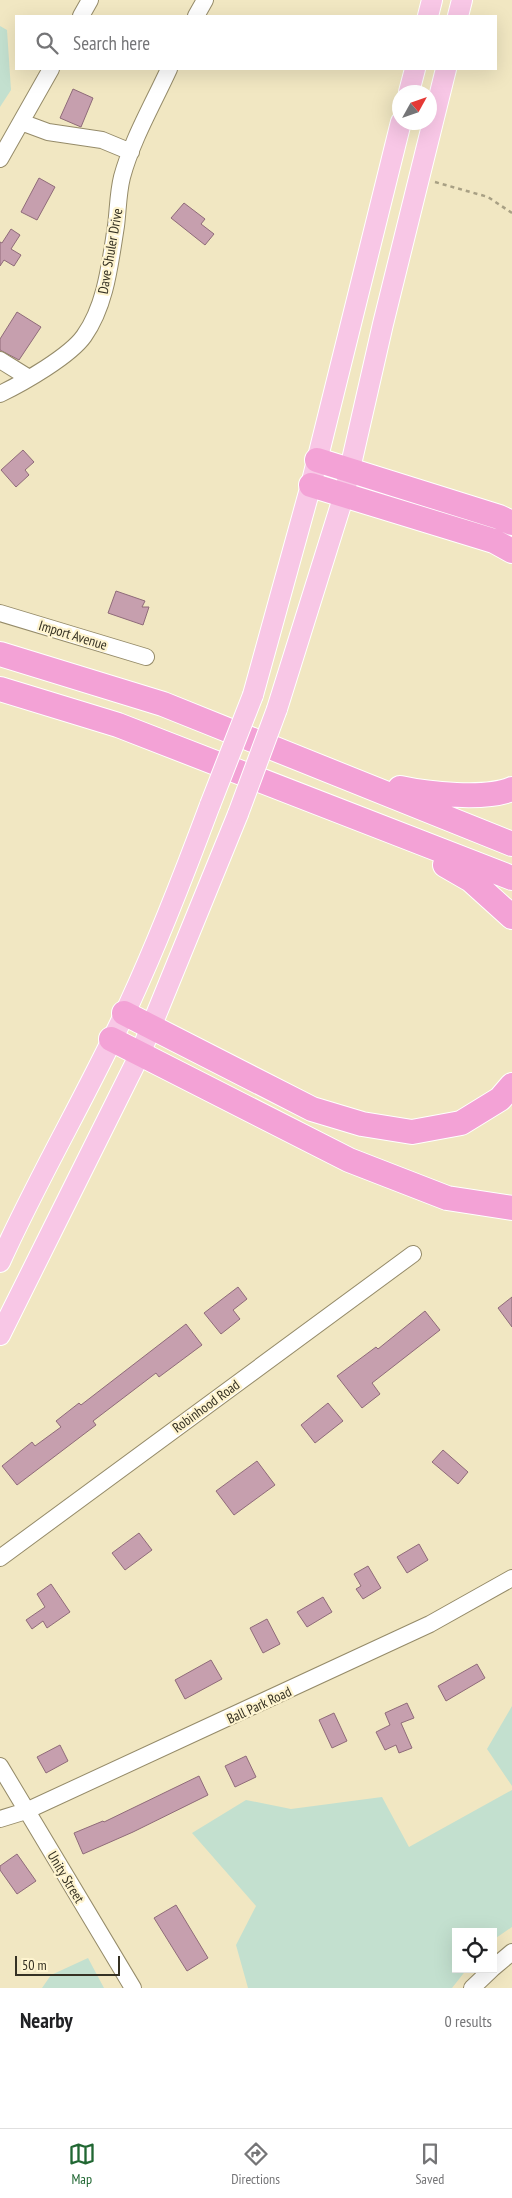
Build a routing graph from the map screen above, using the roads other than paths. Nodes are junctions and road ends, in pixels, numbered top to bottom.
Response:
1 (90, 0) edge
2 (205, 0) edge
3 (432, 0) edge
4 (462, 0) edge
5 (82, 15) edge
6 (197, 15) edge
7 (428, 15) edge
8 (458, 15) edge
9 (50, 70) edge
10 (169, 70) edge
11 (415, 70) edge
12 (446, 70) edge
13 (411, 85) edge
14 (21, 122) junction
15 (399, 130) edge
16 (131, 152) junction
17 (0, 159) edge
18 (0, 360) edge
19 (29, 378) junction
20 (0, 394) edge
21 (317, 460) junction
22 (348, 470) junction
23 (311, 485) junction
24 (344, 495) junction
25 (512, 523) edge
26 (512, 551) edge
27 (0, 613) edge
28 (0, 654) edge
29 (146, 657) dead end
30 (0, 688) edge
31 (338, 774) junction
32 (512, 789) edge
33 (374, 824) junction
34 (512, 844) edge
35 (512, 878) edge
36 (512, 917) edge
37 (124, 1013) junction
38 (152, 1027) junction
39 (111, 1040) junction
40 (140, 1054) junction
41 (512, 1085) edge
42 (512, 1208) edge
43 (413, 1254) dead end
44 (0, 1262) edge
45 (0, 1335) edge
46 (0, 1558) edge
47 (512, 1578) edge
48 (0, 1767) edge
49 (26, 1811) junction
50 (0, 1819) edge
51 (512, 1952) edge
52 (497, 1965) edge
53 (488, 1973) edge
54 (133, 1988) edge
55 (472, 1988) edge

1 - 5 street
2 - 6 street
3 - 7 main road
4 - 8 main road
9 - 14 street
10 - 16 street, Dave Shuler Drive
11 - 13 main road
12 - 22 main road
14 - 16 street
14 - 17 street
15 - 21 main road
16 - 19 street, Dave Shuler Drive
18 - 19 street
19 - 20 street, Dave Shuler Drive
21 - 22 highway
21 - 23 main road
22 - 24 main road
22 - 25 highway
23 - 24 highway
23 - 37 main road, bridge
24 - 26 highway
24 - 38 main road, bridge
27 - 29 street, Import Avenue
28 - 31 highway
30 - 33 highway
31 - 32 highway
31 - 34 highway
33 - 35 highway
33 - 36 highway
37 - 38 highway
37 - 39 main road
38 - 40 main road
38 - 41 highway
39 - 40 highway
39 - 44 main road
40 - 42 highway
40 - 45 main road
43 - 46 street, Robinhood Road
47 - 49 street, Ball Park Road
48 - 49 street, Unity Street
49 - 50 street, Ball Park Road
49 - 54 street, Unity Street
51 - 52 street
53 - 55 street

